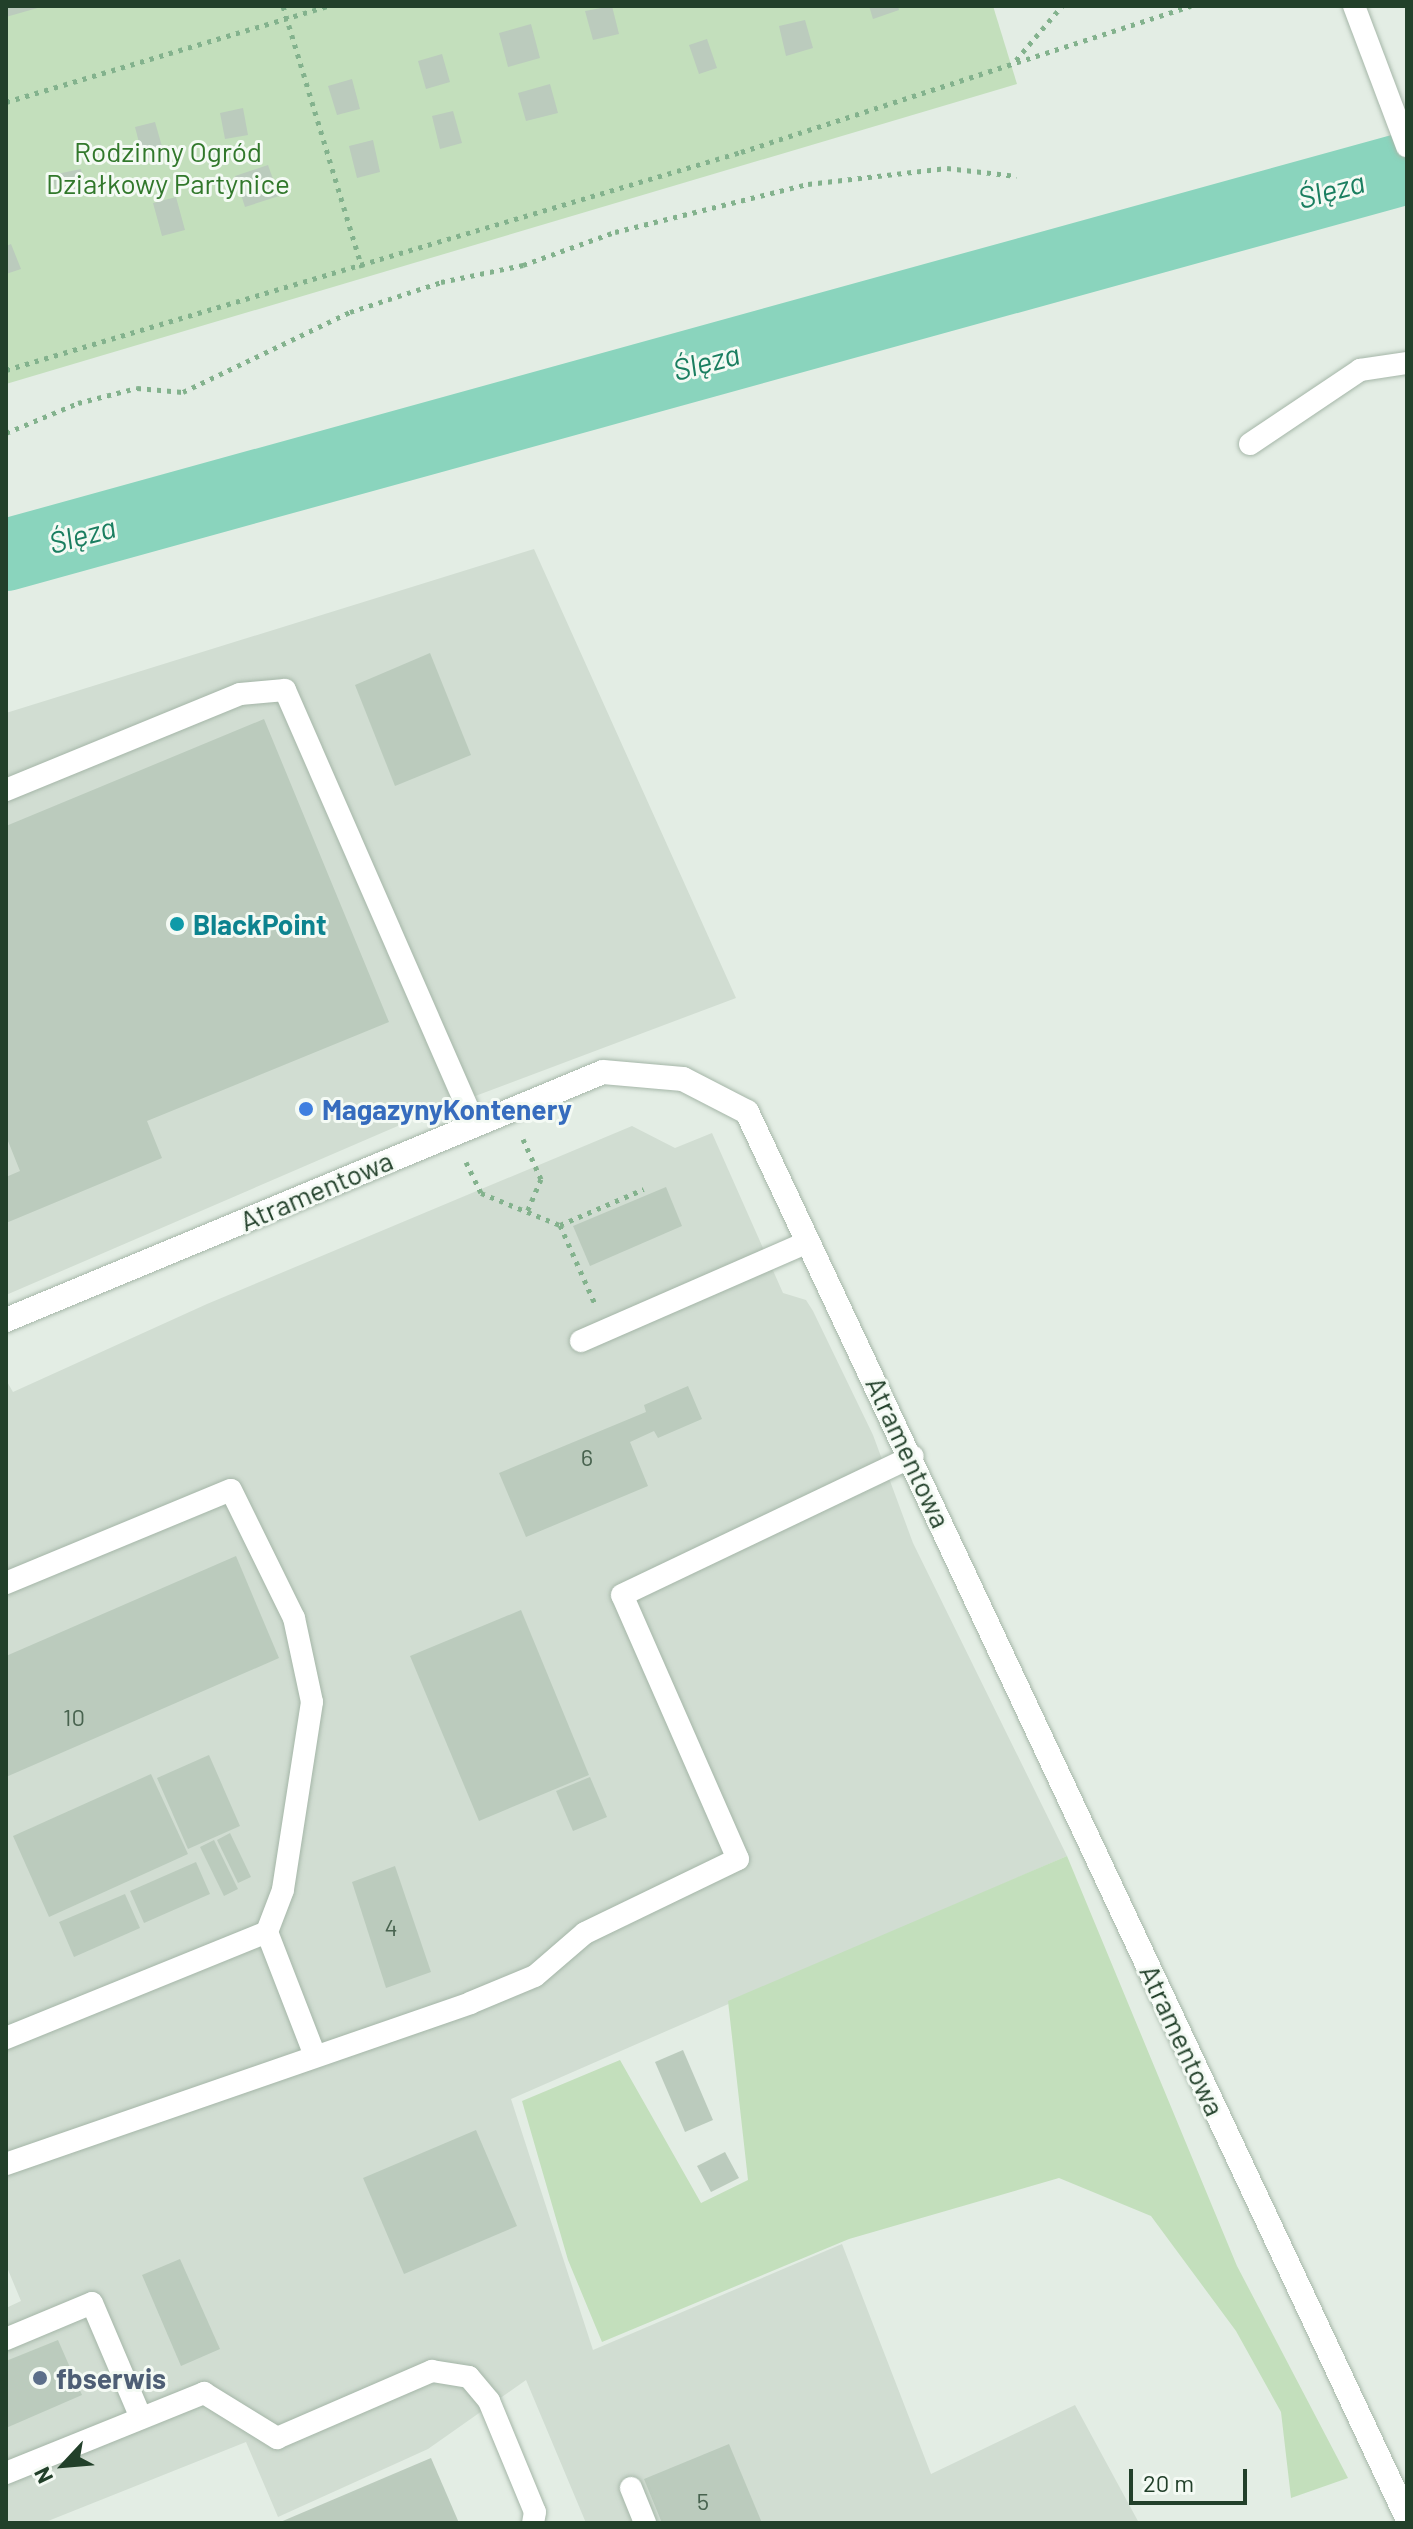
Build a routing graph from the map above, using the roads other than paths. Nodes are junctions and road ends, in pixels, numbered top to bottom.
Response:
1 (1354, 6) edge
2 (1407, 146) edge
3 (1407, 363) edge
4 (1250, 444) dead end
5 (6, 790) edge
6 (474, 1122) junction
7 (808, 1242) junction
8 (6, 1320) edge
9 (581, 1341) dead end
10 (913, 1456) junction
11 (6, 1583) edge
12 (267, 1932) junction
13 (6, 2038) edge
14 (315, 2056) junction
15 (6, 2164) edge
16 (6, 2339) edge
17 (141, 2418) junction
18 (6, 2473) edge
19 (631, 2488) dead end
20 (1407, 2518) edge
21 (533, 2523) edge
22 (645, 2523) edge

1 - 2 lane
3 - 4 lane
5 - 6 lane
6 - 7 street, Atramentowa
6 - 8 street, Atramentowa
7 - 9 lane
7 - 10 street, Atramentowa
10 - 14 lane
10 - 20 street, Atramentowa
11 - 12 lane
12 - 13 lane
12 - 14 lane
14 - 15 lane
16 - 17 lane
17 - 18 lane
17 - 21 lane
19 - 22 lane

